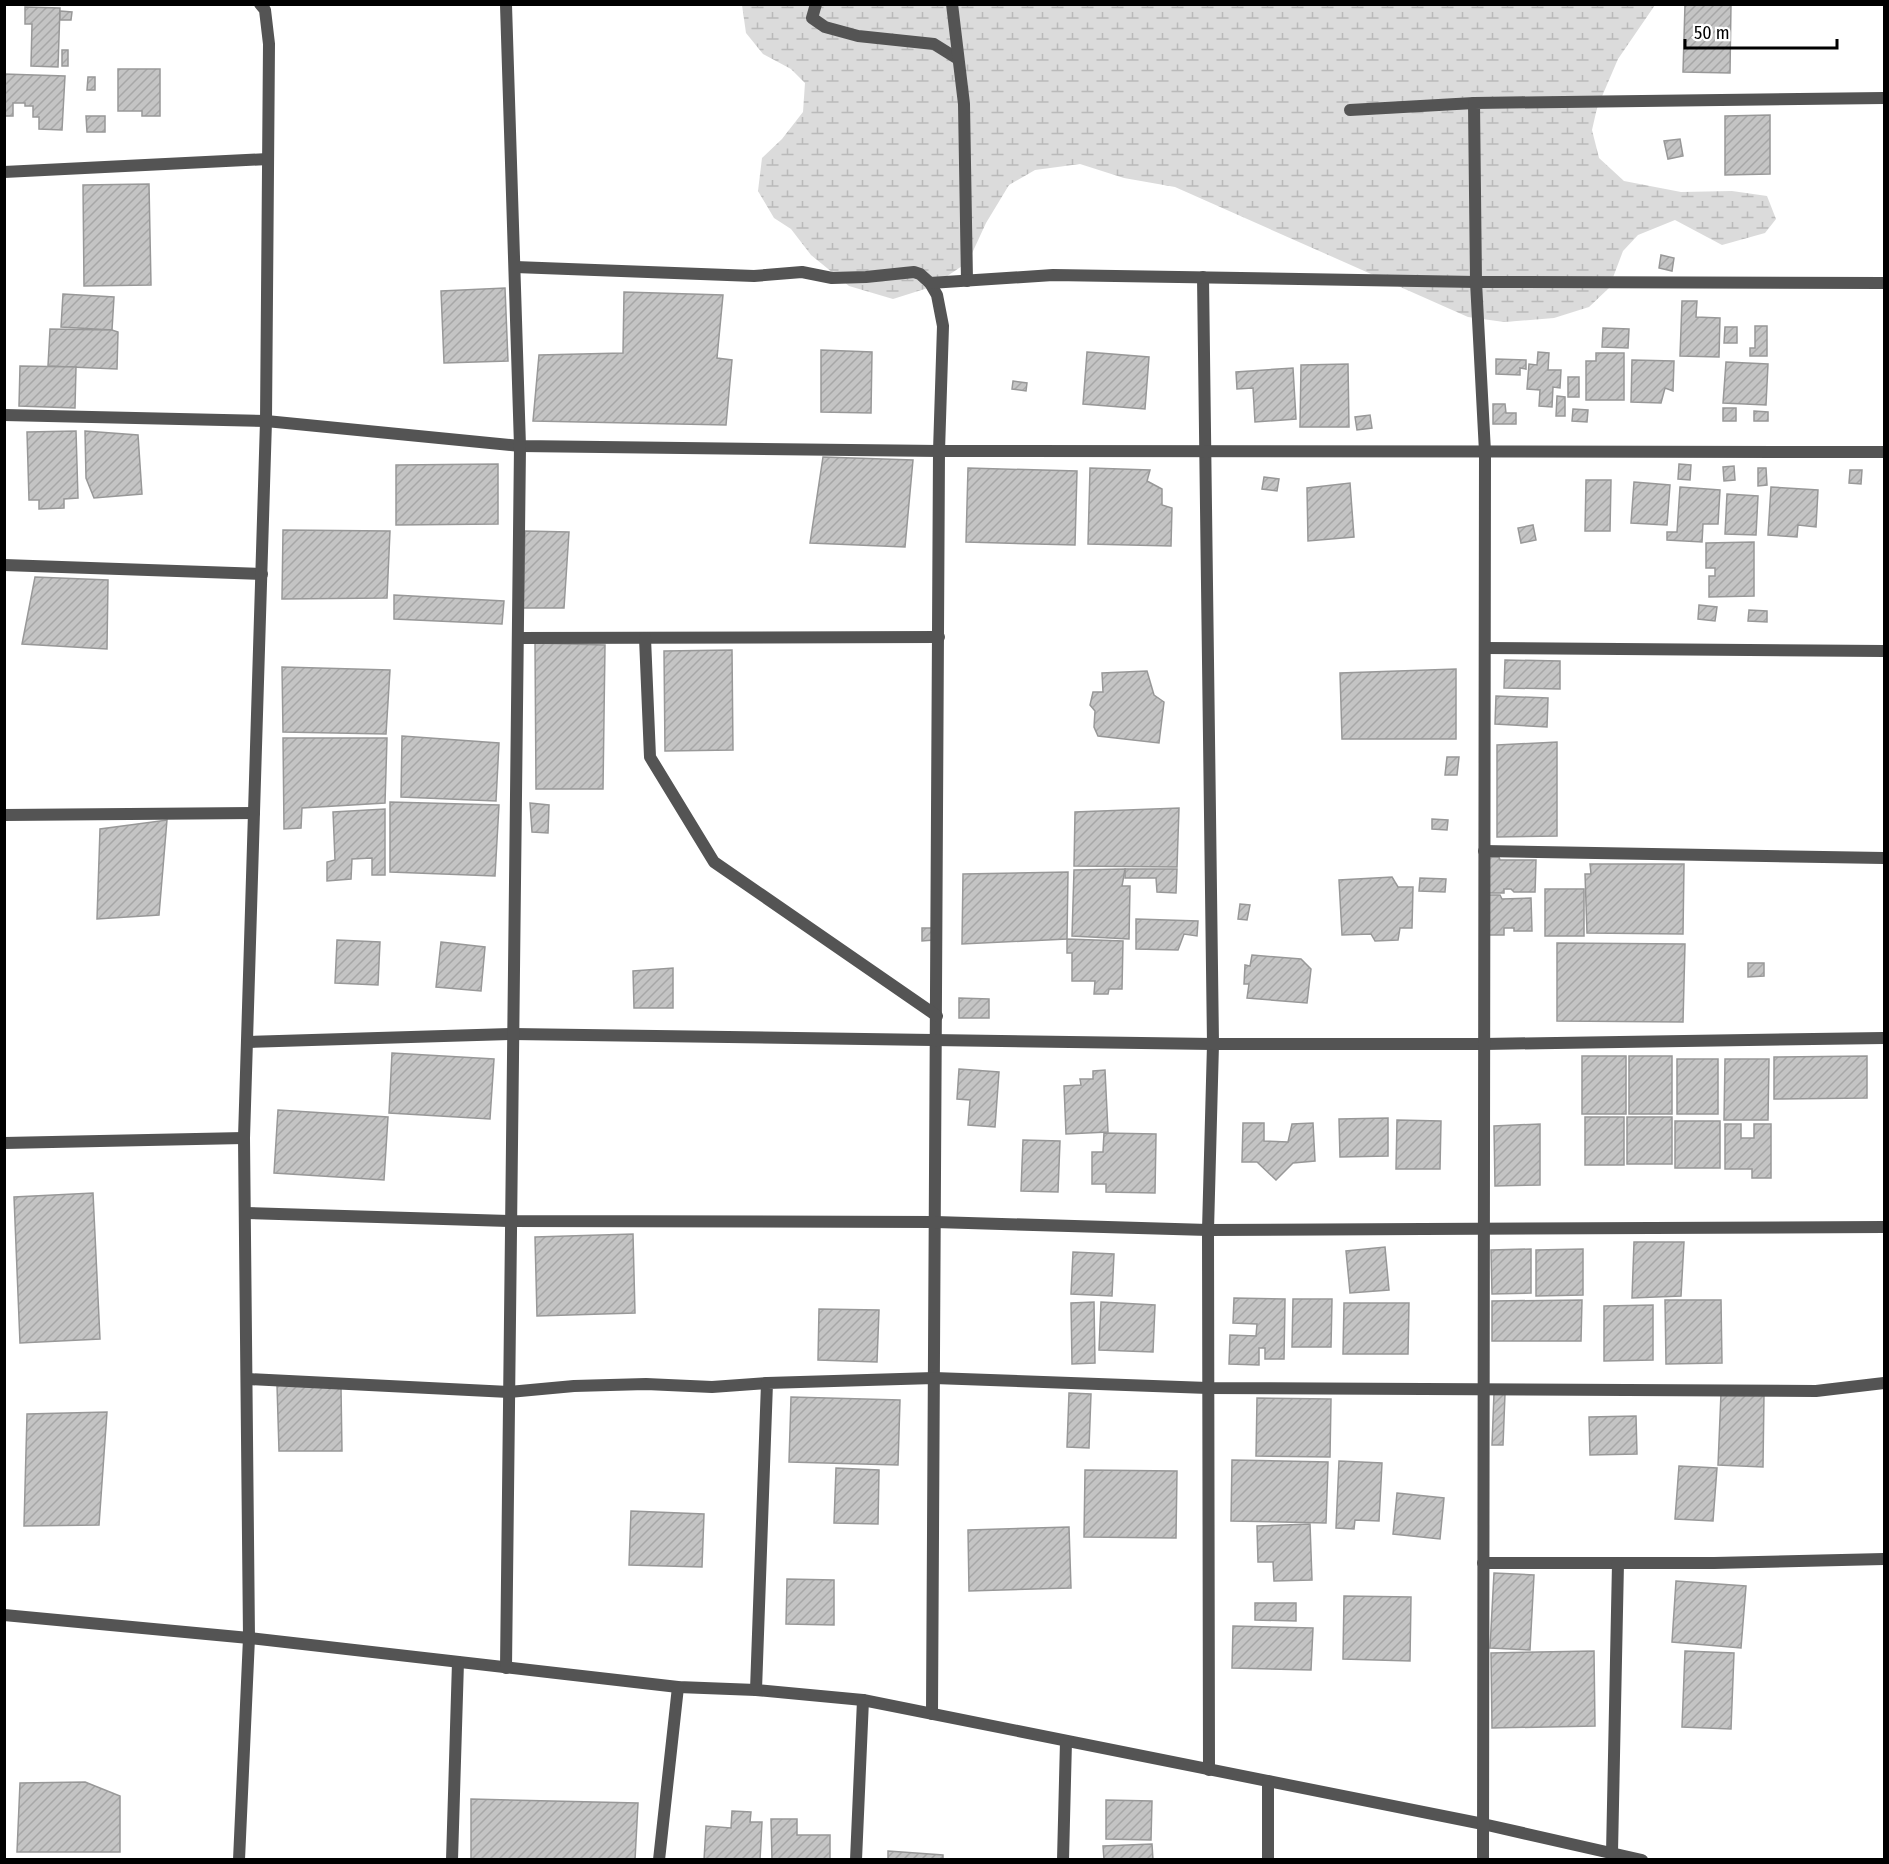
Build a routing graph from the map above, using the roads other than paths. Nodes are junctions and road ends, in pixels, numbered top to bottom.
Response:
1 (260, 4) edge
2 (816, 4) edge
3 (952, 4) edge
4 (506, 5) edge
5 (958, 59) junction
6 (1884, 98) edge
7 (1474, 104) junction
8 (1350, 110) dead end
9 (268, 159) junction
10 (4, 172) edge
11 (515, 267) junction
12 (1203, 277) junction
13 (966, 281) junction
14 (1476, 282) junction
15 (930, 283) junction
16 (1884, 283) edge
17 (4, 415) edge
18 (266, 421) junction
19 (520, 447) junction
20 (939, 451) junction
21 (1206, 451) junction
22 (1485, 452) junction
23 (1884, 452) edge
24 (4, 565) edge
25 (261, 574) junction
26 (939, 637) junction
27 (518, 638) junction
28 (645, 638) junction
29 (1485, 648) junction
30 (1884, 651) edge
31 (254, 813) junction
32 (4, 815) edge
33 (1484, 851) junction
34 (1884, 858) edge
35 (937, 1016) junction
36 (512, 1034) junction
37 (1884, 1038) edge
38 (936, 1040) junction
39 (247, 1042) junction
40 (1213, 1044) junction
41 (1484, 1044) junction
42 (244, 1138) junction
43 (4, 1143) edge
44 (245, 1213) junction
45 (509, 1221) junction
46 (935, 1222) junction
47 (1884, 1227) edge
48 (1484, 1229) junction
49 (1208, 1230) junction
50 (934, 1378) junction
51 (248, 1379) junction
52 (767, 1383) junction
53 (1884, 1383) edge
54 (1208, 1388) junction
55 (1483, 1388) junction
56 (509, 1392) junction
57 (1884, 1559) edge
58 (1483, 1563) junction
59 (1618, 1563) junction
60 (4, 1615) edge
61 (249, 1638) junction
62 (458, 1662) junction
63 (506, 1668) junction
64 (678, 1688) junction
65 (756, 1690) junction
66 (863, 1700) junction
67 (932, 1714) junction
68 (1066, 1741) junction
69 (1209, 1770) junction
70 (1268, 1781) junction
71 (1483, 1824) junction
72 (1612, 1853) junction
73 (239, 1860) edge
74 (452, 1860) edge
75 (659, 1860) edge
76 (856, 1860) edge
77 (1063, 1860) edge
78 (1268, 1860) edge
79 (1483, 1860) edge
80 (1642, 1860) edge

1 - 9 street
2 - 5 street
3 - 5 street
4 - 11 street
5 - 13 street
6 - 7 street
7 - 8 street
7 - 14 street
9 - 10 street
9 - 18 street
11 - 15 street
11 - 19 street
12 - 13 street
12 - 14 street
12 - 21 street
13 - 15 street
14 - 16 street
14 - 22 street
15 - 20 street
17 - 18 street
18 - 19 street
18 - 25 street
19 - 20 street
19 - 27 street
20 - 21 street
20 - 26 street
21 - 22 street
21 - 40 street
22 - 23 street
22 - 29 street
24 - 25 street
25 - 31 street
26 - 28 street
26 - 35 street
27 - 28 street
27 - 36 street
28 - 35 street
29 - 30 street
29 - 33 street
31 - 32 street
31 - 39 street
33 - 34 street
33 - 41 street
35 - 38 street
36 - 38 street
36 - 39 street
36 - 45 street
37 - 41 street
38 - 40 street
38 - 46 street
39 - 42 street
40 - 41 street
40 - 49 street
41 - 48 street
42 - 43 street
42 - 44 street
44 - 45 street
44 - 51 street
45 - 46 street
45 - 56 street
46 - 49 street
46 - 50 street
47 - 48 street
48 - 49 street
48 - 55 street
49 - 54 street
50 - 52 street
50 - 54 street
50 - 67 street
51 - 56 street
51 - 61 street
52 - 56 street
52 - 65 street
53 - 55 street
54 - 55 street
54 - 69 street
55 - 58 street
56 - 63 street
57 - 59 street
58 - 59 street
58 - 71 street
59 - 72 street
60 - 61 street
61 - 62 street
61 - 73 street
62 - 63 street
62 - 74 street
63 - 64 street
64 - 65 street
64 - 75 street
65 - 66 street
66 - 67 street
66 - 76 street
67 - 68 street
68 - 69 street
68 - 77 street
69 - 70 street
70 - 71 street
70 - 78 street
71 - 72 street
71 - 79 street
72 - 80 street

